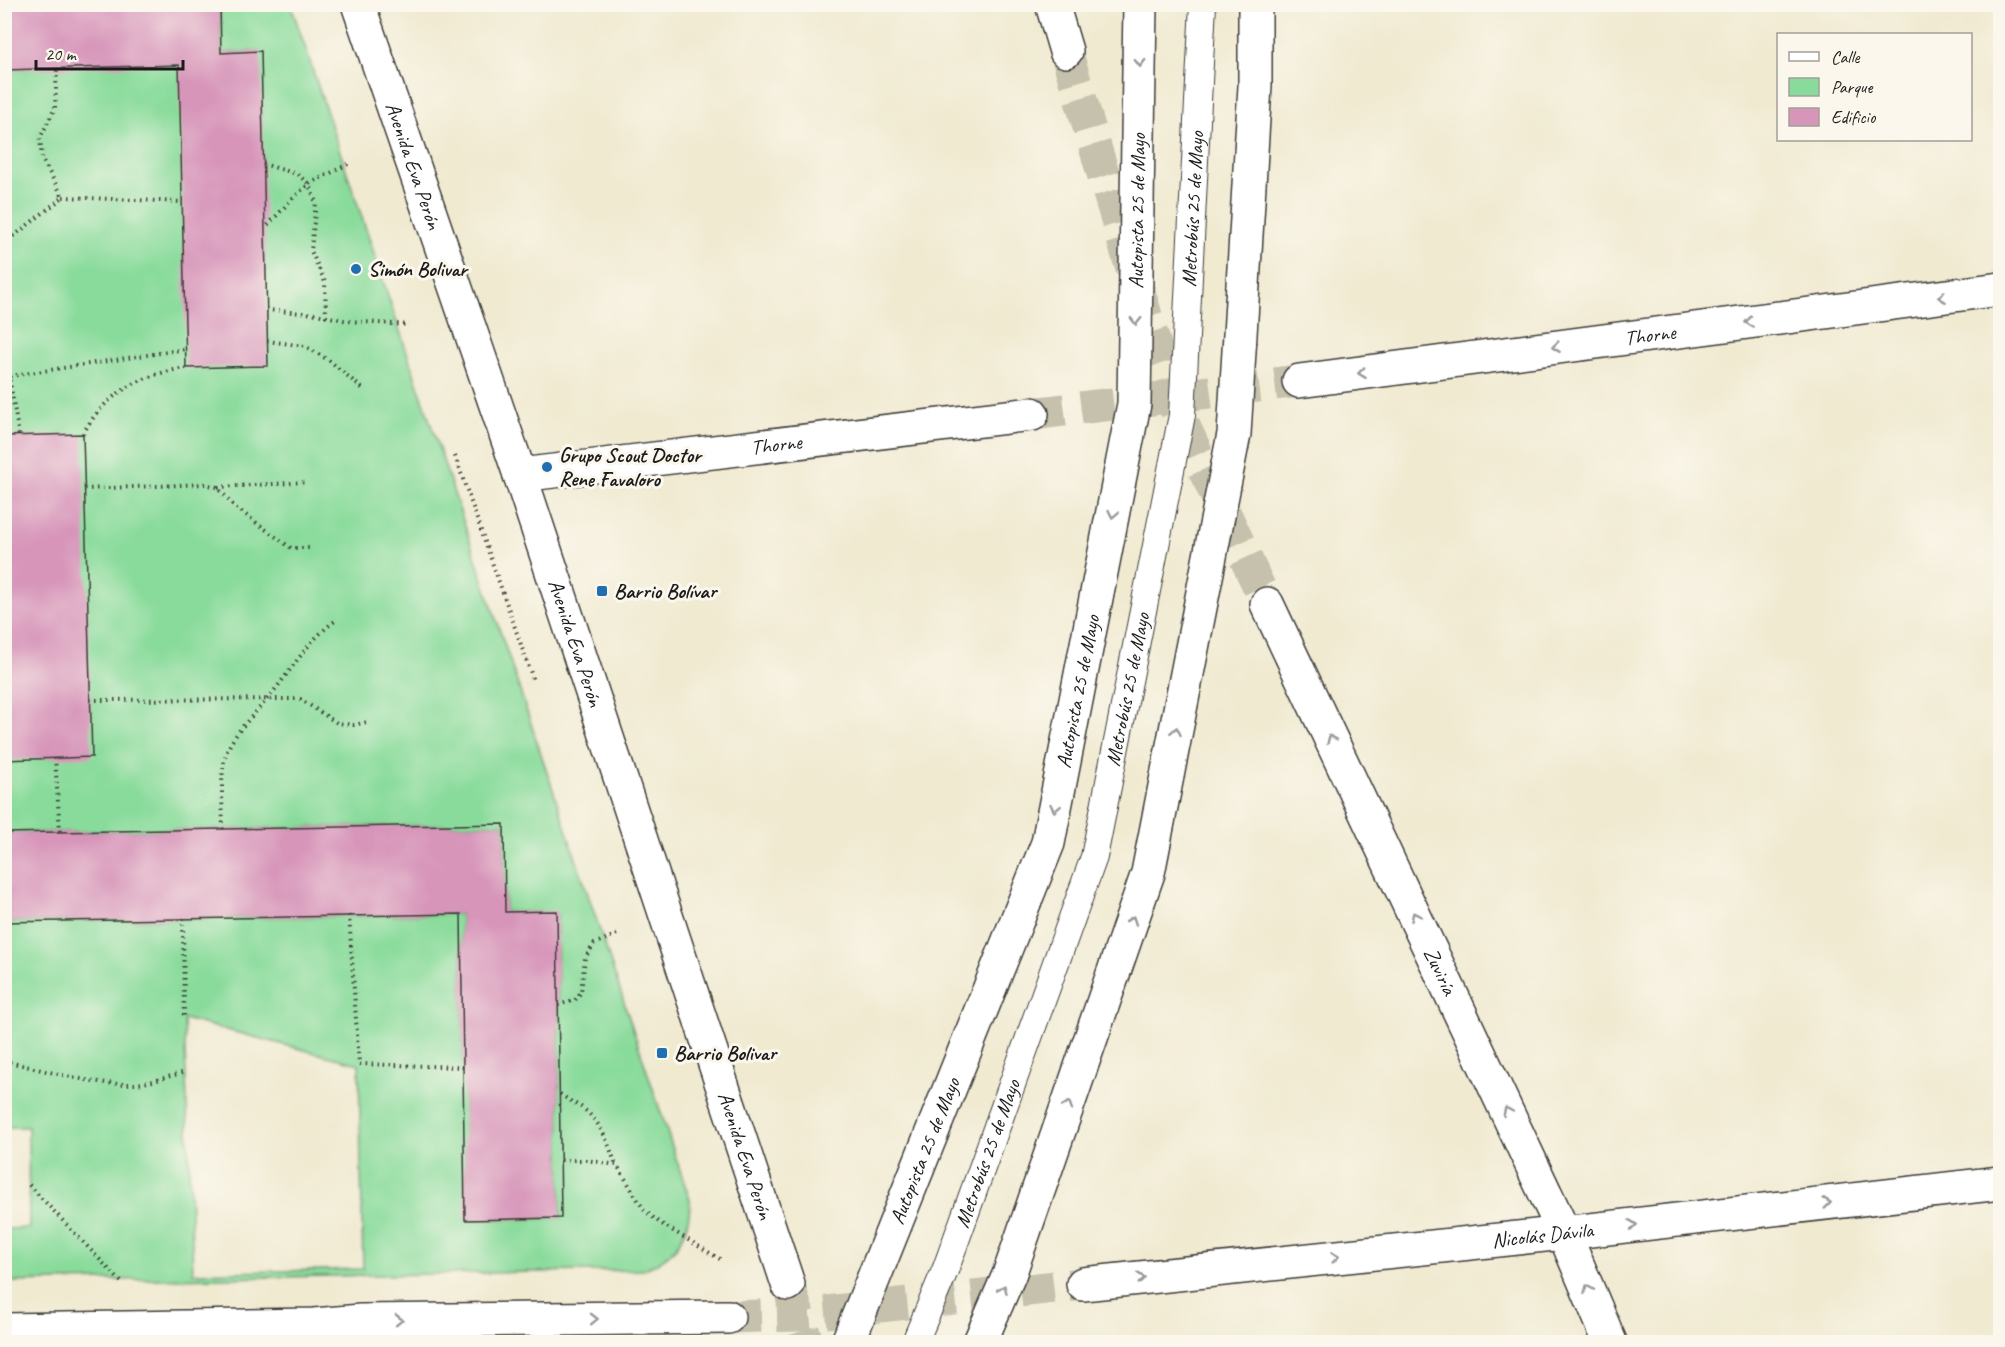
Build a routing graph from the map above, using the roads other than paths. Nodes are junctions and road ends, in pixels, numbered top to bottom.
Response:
1 (358, 4) edge
2 (1052, 4) edge
3 (1140, 4) edge
4 (1203, 4) edge
5 (1255, 4) edge
6 (1066, 51) tunnel mouth
7 (2001, 290) edge
8 (1299, 381) tunnel mouth
9 (1032, 414) tunnel mouth
10 (520, 475) junction
11 (1267, 603) tunnel mouth
12 (2001, 1183) edge
13 (1564, 1233) junction
14 (788, 1284) tunnel mouth
15 (1083, 1284) tunnel mouth
16 (728, 1317) tunnel mouth
17 (4, 1330) edge
18 (361, 1332) edge
19 (848, 1342) edge
20 (915, 1342) edge
21 (980, 1342) edge
22 (1610, 1342) edge

1 - 10 main road, Avenida Eva Perón
2 - 6 main road
3 -> 19 main road, Autopista 25 de Mayo, bridge
4 - 20 lane, Metrobús 25 de Mayo, bridge
21 -> 5 main road, bridge
7 -> 8 main road, Thorne
9 - 10 main road, Thorne
10 - 14 main road, Avenida Eva Perón
13 -> 11 main road, Zuviría
13 -> 12 main road, Nicolás Dávila
15 -> 13 main road, Nicolás Dávila
22 -> 13 main road, Zuviría
18 -> 16 main road
17 - 18 main road

